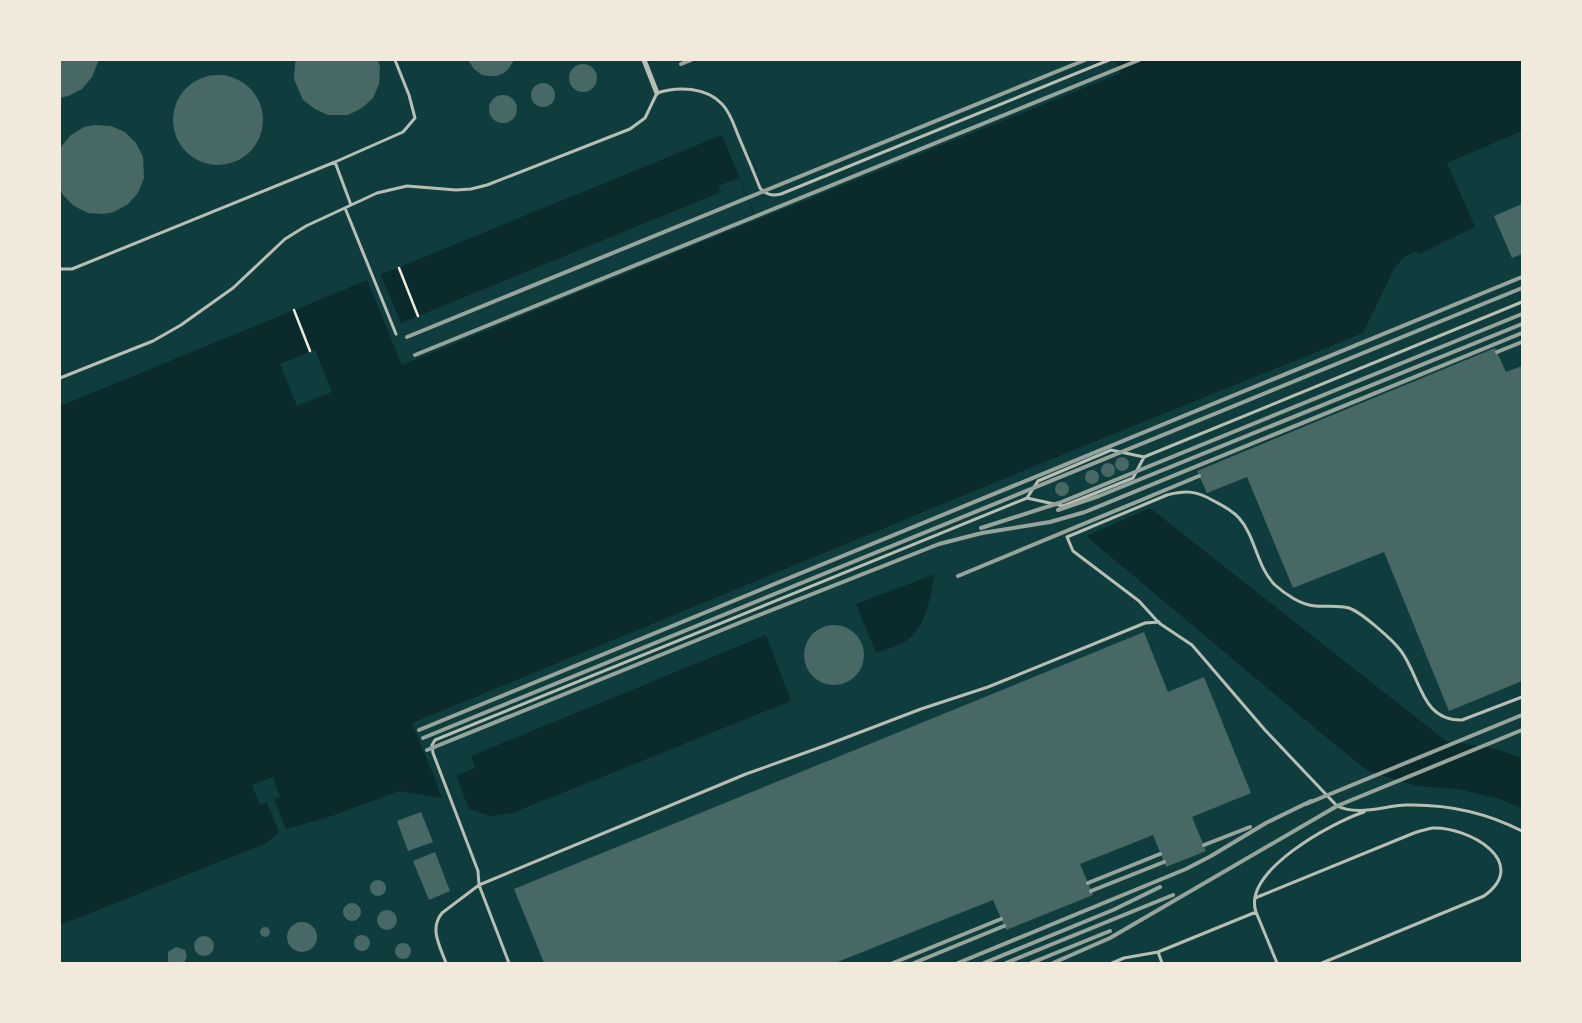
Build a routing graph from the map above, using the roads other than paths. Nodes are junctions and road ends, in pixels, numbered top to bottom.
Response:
1 (395, 60) edge
2 (644, 60) edge
3 (1109, 60) edge
4 (658, 93) junction
5 (334, 162) junction
6 (351, 204) junction
7 (345, 208) junction
8 (60, 269) edge
9 (1522, 302) edge
10 (396, 334) dead end
11 (60, 378) edge
12 (1144, 458) junction
13 (1027, 498) junction
14 (1160, 623) junction
15 (1522, 697) edge
16 (1370, 810) junction
17 (1522, 831) edge
18 (479, 885) junction
19 (1255, 898) junction
20 (1256, 912) junction
21 (1158, 952) junction
22 (446, 963) edge
23 (509, 963) edge
24 (1112, 963) edge
25 (1162, 963) edge
26 (1277, 963) edge
27 (1322, 963) edge

1 - 5 lane
2 - 4 street
3 - 4 lane
4 - 6 lane
5 - 6 lane
5 - 8 lane
6 - 7 lane
7 - 10 lane
7 - 11 lane
9 - 12 lane
12 - 13 lane
12 - 13 lane
13 - 18 lane
14 - 15 lane
14 - 16 lane
14 - 18 lane
16 - 17 lane
16 - 19 lane
18 - 22 lane
18 - 23 lane
19 - 20 lane
19 - 27 lane
20 - 21 lane
20 - 26 lane
21 - 24 lane
21 - 25 lane

